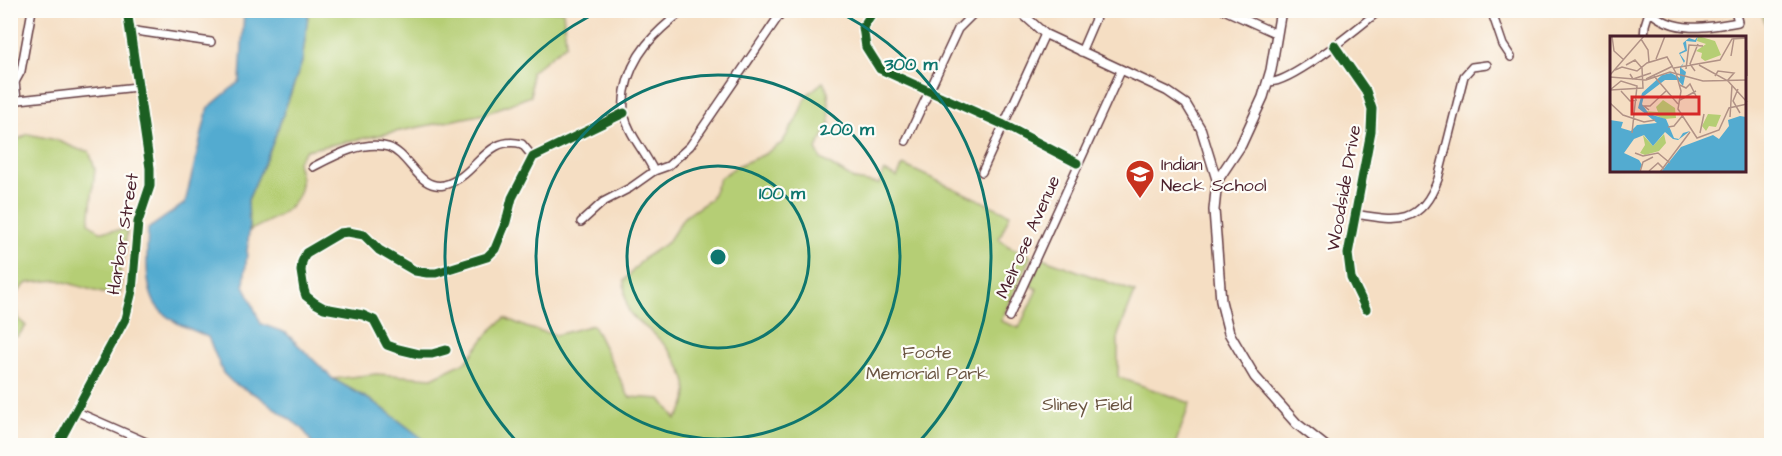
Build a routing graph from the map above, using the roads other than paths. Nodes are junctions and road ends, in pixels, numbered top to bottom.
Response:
1 (32, 10) edge
2 (127, 10) edge
3 (684, 10) edge
4 (783, 10) edge
5 (874, 10) edge
6 (1018, 10) edge
7 (1099, 10) edge
8 (1224, 10) edge
9 (1281, 10) edge
10 (1380, 10) edge
11 (1491, 10) edge
12 (1735, 10) edge
13 (974, 11) edge
14 (1648, 11) edge
15 (129, 30) junction
16 (1045, 34) junction
17 (1277, 34) junction
18 (1644, 36) edge
19 (211, 42) dead end
20 (1334, 45) junction
21 (1081, 52) junction
22 (1511, 57) dead end
23 (1487, 65) dead end
24 (1121, 70) junction
25 (13, 80) edge
26 (1268, 82) junction
27 (137, 87) junction
28 (929, 90) junction
29 (14, 100) edge
30 (624, 113) junction
31 (1002, 124) junction
32 (906, 141) dead end
33 (533, 157) junction
34 (1077, 163) junction
35 (313, 167) dead end
36 (654, 171) junction
37 (982, 172) dead end
38 (1217, 181) junction
39 (1355, 214) junction
40 (581, 222) dead end
41 (1366, 309) dead end
42 (1009, 317) dead end
43 (446, 350) dead end
44 (75, 411) junction
45 (57, 446) edge
46 (155, 446) edge
47 (1325, 446) edge

1 - 25 street
2 - 15 street, Harbor Street
3 - 30 street
4 - 36 street
5 - 28 street
6 - 16 street
7 - 21 street
8 - 17 street
9 - 17 main road
10 - 20 street
11 - 22 street
12 - 14 street
13 - 28 street
14 - 18 street
15 - 19 street
15 - 27 street, Harbor Street
16 - 21 street
16 - 31 street
17 - 26 main road
20 - 26 street
20 - 39 street, Woodside Drive
21 - 24 street
23 - 39 street
24 - 34 street, Melrose Avenue
24 - 38 street
25 - 29 street
26 - 38 main road
27 - 29 street
27 - 44 street, Harbor Street
28 - 31 street
28 - 32 street
30 - 33 street
30 - 36 street
31 - 34 street
31 - 37 street
33 - 35 street
33 - 43 street
34 - 42 street, Melrose Avenue
36 - 40 street
38 - 47 main road
39 - 41 street, Woodside Drive
44 - 45 street, Harbor Street
44 - 46 street

